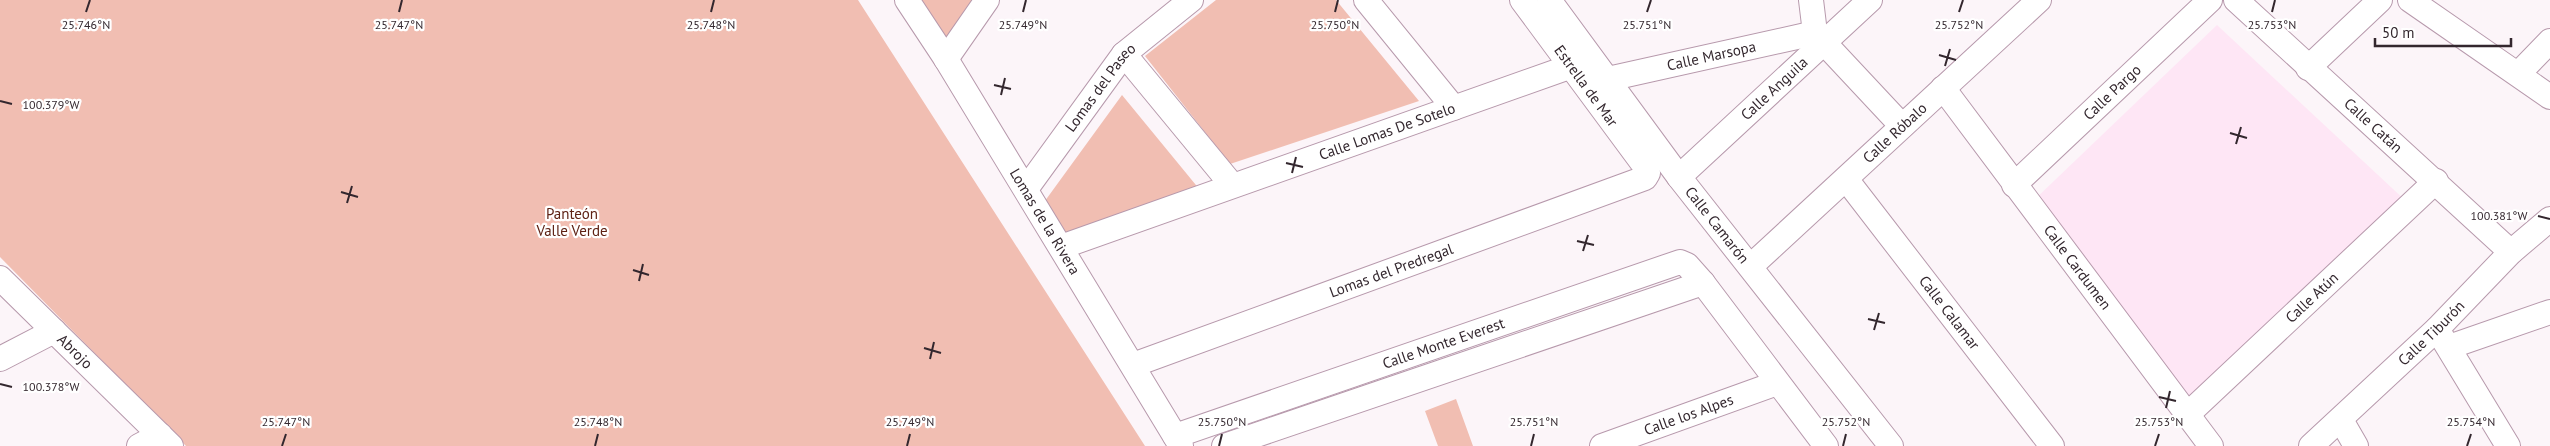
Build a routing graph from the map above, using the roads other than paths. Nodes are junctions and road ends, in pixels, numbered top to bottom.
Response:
1 (907, 0) edge
2 (987, 0) edge
3 (1191, 0) edge
4 (1366, 0) edge
5 (1522, 0) edge
6 (1549, 0) edge
7 (1811, 0) edge
8 (1870, 0) edge
9 (2039, 0) edge
10 (2210, 0) edge
11 (2236, 0) edge
12 (2380, 0) edge
13 (2410, 0) edge
14 (1820, 37) junction
15 (2550, 41) edge
16 (1124, 54) junction
17 (946, 59) junction
18 (1572, 66) junction
19 (2308, 68) junction
20 (2519, 73) junction
21 (1608, 79) junction
22 (1943, 88) junction
23 (2550, 97) edge
24 (1454, 108) junction
25 (1902, 126) junction
26 (1648, 173) joint
27 (1679, 177) junction
28 (1846, 179) junction
29 (2436, 182) junction
30 (1232, 185) junction
31 (2014, 185) junction
32 (1026, 189) junction
33 (2550, 219) edge
34 (1061, 247) junction
35 (2511, 252) junction
36 (1751, 266) junction
37 (0, 278) edge
38 (1703, 283) junction
39 (2550, 312) edge
40 (54, 331) junction
41 (2443, 338) junction
42 (0, 359) edge
43 (1133, 365) junction
44 (1777, 382) junction
45 (2188, 414) junction
46 (2341, 420) junction
47 (166, 440) edge
48 (1178, 441) edge
49 (139, 446) edge
50 (1224, 446) edge
51 (1602, 446) edge
52 (1826, 446) edge
53 (1891, 446) edge
54 (2052, 446) edge
55 (2211, 446) edge
56 (2310, 446) edge
57 (2356, 446) edge
58 (2508, 446) edge

1 - 17 street, Lomas de la Rivera
2 - 17 street
3 - 16 street, Lomas del Paseo
4 - 24 street
5 - 18 street, Estrella de Mar
6 - 21 street, Calle Camarón
7 - 14 street
8 - 14 street, Calle Anguila
9 - 22 street, Calle Róbalo
10 - 31 street, Calle Pargo
11 - 19 street, Calle Catán
12 - 19 street
13 - 20 street
14 - 21 street, Calle Marsopa
14 - 25 street
14 - 27 street, Calle Anguila
15 - 20 street
16 - 30 street
16 - 32 street, Lomas del Paseo
17 - 32 street, Lomas de la Rivera
18 - 24 street, Calle Lomas De Sotelo
18 - 26 street, Estrella de Mar
19 - 29 street, Calle Catán
20 - 23 street
21 - 27 street, Calle Camarón
22 - 25 street, Calle Róbalo
22 - 31 street, Calle Cardumen
24 - 30 street, Calle Lomas De Sotelo
25 - 28 street, Calle Róbalo
26 - 43 street, Lomas del Predregal
27 - 36 street, Calle Camarón
28 - 36 street, Calle Róbalo
28 - 54 street, Calle Calamar
29 - 35 street, Calle Catán
29 - 45 street, Calle Atún
30 - 34 street, Calle Lomas De Sotelo
31 - 45 street, Calle Cardumen
32 - 34 street, Lomas de la Rivera
33 - 35 street, Calle Tiburón
34 - 43 street, Lomas de la Rivera
35 - 41 street, Calle Tiburón
36 - 53 street, Calle Camarón
37 - 40 street, Abrojo
38 - 44 street, Calle Monte Everest
38 - 48 street, Calle Monte Everest
38 - 50 street, Calle Monte Everest
39 - 41 street
40 - 42 street
40 - 47 street, Abrojo
41 - 46 street, Calle Tiburón
41 - 58 street
43 - 48 street, Lomas de la Rivera
44 - 51 street, Calle los Alpes
44 - 52 street, Calle Monte Everest
45 - 55 street, Calle Cardumen
46 - 56 street, Calle Tiburón
46 - 57 street
47 - 49 street

